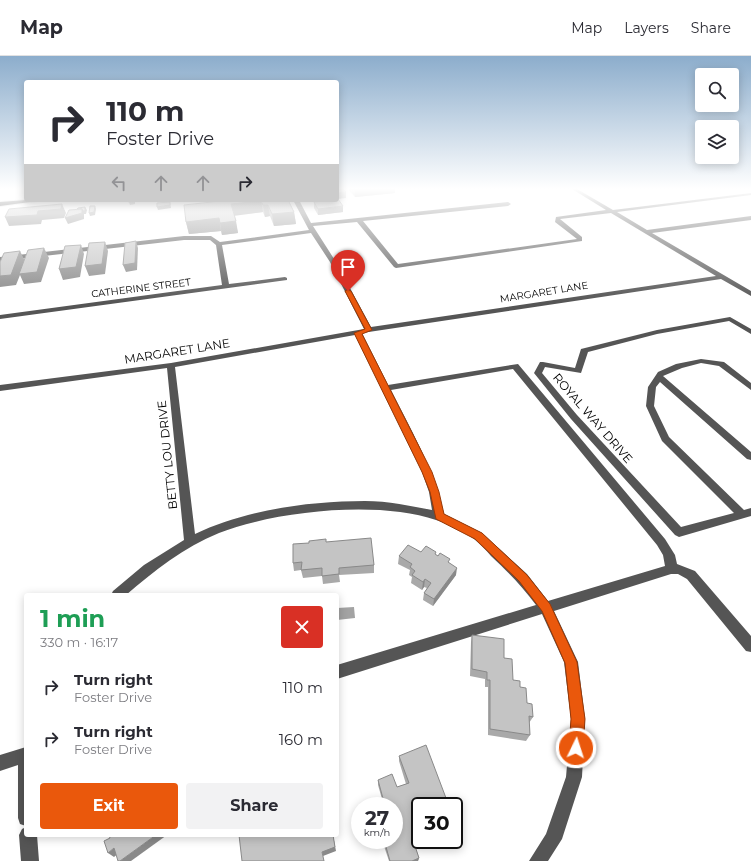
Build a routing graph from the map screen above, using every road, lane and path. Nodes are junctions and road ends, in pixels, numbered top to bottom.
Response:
1 (320, 227) edge
2 (364, 227) edge
3 (565, 227) edge
4 (637, 227) edge
5 (687, 227) edge
6 (311, 228) junction
7 (646, 232) junction
8 (219, 244) junction
9 (0, 258) edge
10 (722, 277) junction
11 (285, 280) dead end
12 (226, 287) junction
13 (751, 294) edge
14 (0, 317) edge
15 (369, 330) junction
16 (751, 332) edge
17 (358, 333) junction
18 (171, 365) junction
19 (659, 377) junction
20 (751, 386) edge
21 (0, 388) edge
22 (386, 388) junction
23 (751, 457) edge
24 (747, 513) edge
25 (439, 516) junction
26 (190, 542) junction
27 (671, 569) junction
28 (119, 593) edge
29 (546, 608) junction
30 (751, 646) edge
31 (339, 671) edge
32 (0, 763) edge
33 (24, 763) edge
34 (28, 837) edge
35 (30, 861) edge
36 (538, 861) edge

1 - 6 street
2 - 3 street
4 - 7 street
5 - 7 street
6 - 8 street
6 - 15 street
7 - 10 street
8 - 9 street
8 - 12 street
10 - 13 street
10 - 15 street, MARGARET LANE
11 - 12 street, CATHERINE STREET
12 - 14 street, CATHERINE STREET
15 - 17 street, MARGARET LANE
16 - 24 street, ROYAL WAY DRIVE
17 - 18 street, MARGARET LANE
17 - 22 street
18 - 21 street, MARGARET LANE
18 - 26 street, BETTY LOU DRIVE
19 - 20 street
19 - 23 street
19 - 24 street
22 - 25 street
22 - 27 street
25 - 26 street
25 - 29 street
26 - 28 street
27 - 29 street
27 - 30 street
29 - 31 street
29 - 36 street
32 - 33 street
34 - 35 street

